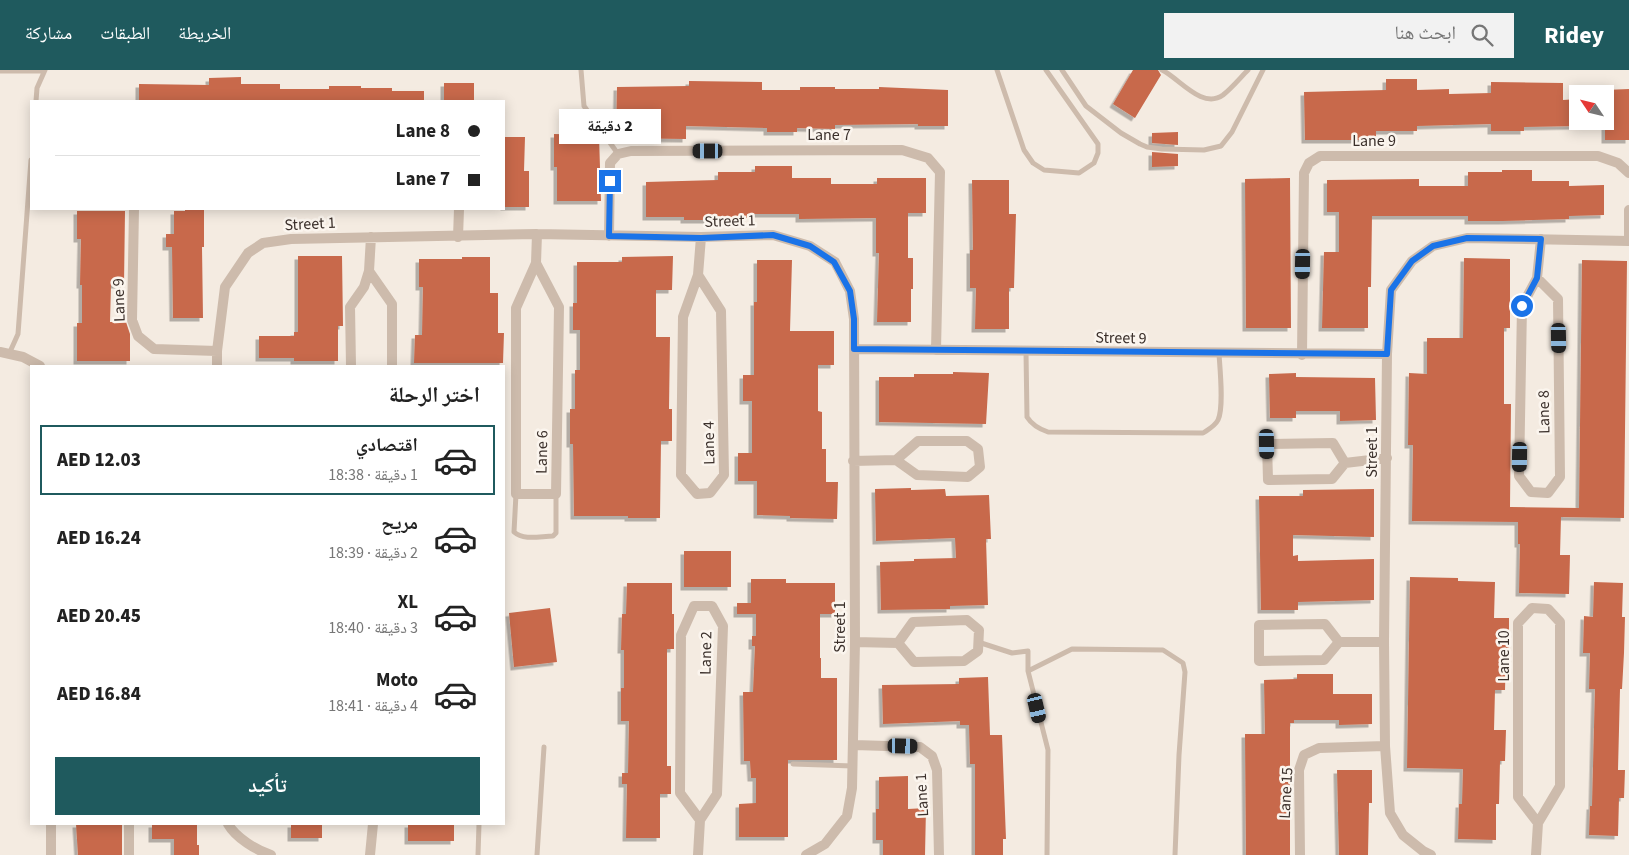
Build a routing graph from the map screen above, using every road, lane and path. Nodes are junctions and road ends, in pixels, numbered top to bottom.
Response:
1 (581, 70) edge
2 (997, 70) edge
3 (1046, 70) edge
4 (1062, 70) edge
5 (1162, 70) edge
6 (1248, 70) edge
7 (1263, 70) edge
8 (0, 71) edge
9 (45, 71) edge
10 (36, 100) edge
11 (618, 154) junction
12 (30, 173) edge
13 (1629, 173) edge
14 (134, 210) edge
15 (459, 210) edge
16 (1629, 210) edge
17 (537, 234) junction
18 (609, 236) junction
19 (372, 237) junction
20 (458, 237) junction
21 (701, 238) junction
22 (1541, 239) junction
23 (1629, 241) edge
24 (536, 264) junction
25 (369, 271) junction
26 (698, 275) junction
27 (1537, 278) junction
28 (854, 349) junction
29 (936, 350) junction
30 (217, 351) junction
31 (1026, 352) junction
32 (4, 353) edge
33 (1219, 354) junction
34 (1387, 354) junction
35 (1302, 355) junction
36 (38, 365) edge
37 (216, 365) edge
38 (351, 365) edge
39 (392, 365) edge
40 (1387, 458) junction
41 (896, 460) junction
42 (854, 461) junction
43 (1346, 463) junction
44 (516, 494) junction
45 (556, 494) junction
46 (855, 642) junction
47 (978, 642) junction
48 (1339, 642) junction
49 (1384, 642) junction
50 (898, 643) junction
51 (1028, 671) junction
52 (854, 745) junction
53 (1385, 746) junction
54 (544, 747) dead end
55 (793, 764) dead end
56 (853, 766) junction
57 (700, 820) junction
58 (1538, 823) junction
59 (51, 825) edge
60 (129, 825) edge
61 (229, 825) edge
62 (373, 825) edge
63 (479, 825) edge
64 (51, 855) edge
65 (129, 855) edge
66 (271, 855) edge
67 (370, 855) edge
68 (478, 855) edge
69 (537, 855) edge
70 (698, 855) edge
71 (806, 855) edge
72 (939, 855) edge
73 (1048, 855) edge
74 (1175, 855) edge
75 (1300, 855) edge
76 (1431, 855) edge
77 (1536, 855) edge

1 - 11 lane
2 - 3 lane
4 - 7 lane
5 - 6 lane
8 - 9 lane
9 - 10 lane
11 - 18 street
11 - 29 street, Lane 7
12 - 32 lane
13 - 35 street, Lane 9
14 - 30 street, Lane 9
15 - 20 street
16 - 23 street
17 - 18 street, Street 1
17 - 20 street, Street 1
17 - 24 street, Lane 6
18 - 21 street, Street 1
19 - 20 street, Street 1
19 - 25 street
19 - 30 street, Street 1
21 - 26 street, Lane 4
21 - 28 street, Street 1
22 - 23 street, Street 1
22 - 27 street, Lane 8
22 - 34 street, Street 1
24 - 44 street, Lane 6
24 - 45 street, Lane 6
25 - 38 street
25 - 39 street
26 - 26 street, Lane 4
27 - 27 street, Lane 8
28 - 29 street, Street 9
28 - 42 street, Street 1
29 - 31 street, Street 9
30 - 37 street, Street 1
31 - 33 street, Street 9
31 - 33 lane
32 - 36 street
33 - 35 street, Street 9
34 - 35 street, Street 9
34 - 40 street, Street 1
40 - 43 street
40 - 49 street, Street 1
41 - 41 street
41 - 42 street
42 - 46 street, Street 1
43 - 43 street
44 - 45 street, Lane 6
44 - 45 lane
46 - 50 street
46 - 52 street, Street 1
47 - 50 street
47 - 50 street
47 - 51 lane
48 - 48 street
48 - 49 street
49 - 53 street, Street 1
51 - 73 lane
51 - 74 lane
52 - 56 street, Street 1
52 - 72 street, Lane 1
53 - 75 street, Lane 15
53 - 76 street, Street 1
54 - 69 lane
55 - 56 lane
56 - 71 street, Street 1
57 - 57 street, Lane 2
57 - 70 street, Lane 2
58 - 58 street, Lane 10
58 - 77 street, Lane 10
59 - 64 street
60 - 65 street
61 - 66 street
62 - 67 street
63 - 68 lane

